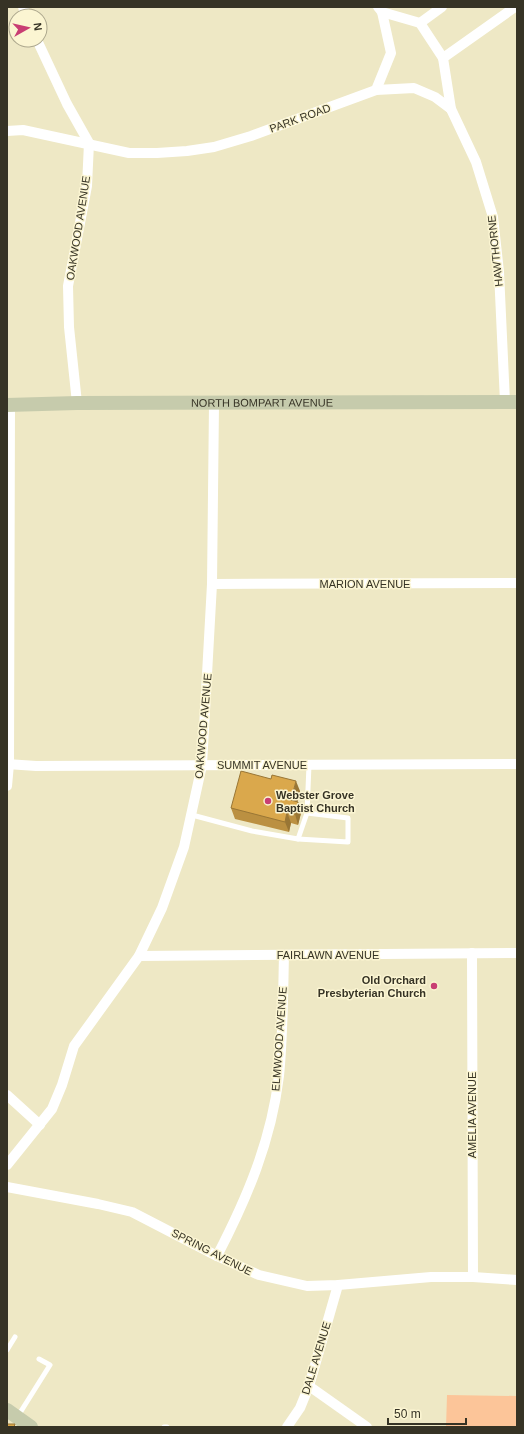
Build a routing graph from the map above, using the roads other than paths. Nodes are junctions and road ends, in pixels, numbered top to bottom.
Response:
1 (442, 7) edge
2 (515, 7) edge
3 (380, 9) edge
4 (420, 23) junction
5 (41, 48) edge
6 (443, 58) junction
7 (376, 90) junction
8 (451, 109) junction
9 (7, 131) edge
10 (89, 143) junction
11 (511, 402) edge
12 (77, 403) junction
13 (214, 404) junction
14 (8, 405) edge
15 (517, 583) edge
16 (212, 584) junction
17 (8, 764) edge
18 (517, 764) edge
19 (202, 765) junction
20 (309, 765) junction
21 (7, 786) edge
22 (307, 813) junction
23 (192, 815) junction
24 (298, 840) junction
25 (472, 953) junction
26 (517, 953) edge
27 (284, 955) junction
28 (139, 956) junction
29 (7, 1095) edge
30 (40, 1125) junction
31 (7, 1165) edge
32 (7, 1187) edge
33 (217, 1256) junction
34 (473, 1277) junction
35 (517, 1280) edge
36 (338, 1285) junction
37 (15, 1337) dead end
38 (7, 1350) edge
39 (39, 1359) dead end
40 (309, 1386) junction
41 (12, 1414) edge
42 (31, 1427) edge
43 (287, 1427) edge
44 (367, 1427) edge

1 - 4 street
2 - 6 street
3 - 4 street
3 - 7 street
4 - 6 street
5 - 10 street
6 - 8 street
7 - 8 street, PARK ROAD
7 - 10 street, PARK ROAD
8 - 11 street, HAWTHORNE
9 - 10 street, PARK ROAD
10 - 12 street, OAKWOOD AVENUE
11 - 13 street, NORTH BOMPART AVENUE
12 - 13 street, NORTH BOMPART AVENUE
12 - 14 street, NORTH BOMPART AVENUE
13 - 16 street, OAKWOOD AVENUE
14 - 17 street
15 - 16 street, MARION AVENUE
16 - 19 street, OAKWOOD AVENUE
17 - 19 street, SUMMIT AVENUE
17 - 21 street
18 - 20 street, SUMMIT AVENUE
19 - 20 street, SUMMIT AVENUE
19 - 23 street, OAKWOOD AVENUE
20 - 22 lane
22 - 24 lane
22 - 24 lane
23 - 24 lane
23 - 28 street, OAKWOOD AVENUE
25 - 26 street, FAIRLAWN AVENUE
25 - 27 street, FAIRLAWN AVENUE
25 - 34 street, AMELIA AVENUE
27 - 28 street, FAIRLAWN AVENUE
27 - 33 street, ELMWOOD AVENUE
28 - 30 street, OAKWOOD AVENUE
29 - 30 street
30 - 31 street, OAKWOOD AVENUE
32 - 33 street, SPRING AVENUE
33 - 36 street, SPRING AVENUE
34 - 35 street, SPRING AVENUE
34 - 36 street, SPRING AVENUE
36 - 40 street, DALE AVENUE
37 - 38 lane
39 - 41 lane
40 - 43 street, DALE AVENUE
40 - 44 street
41 - 42 street

